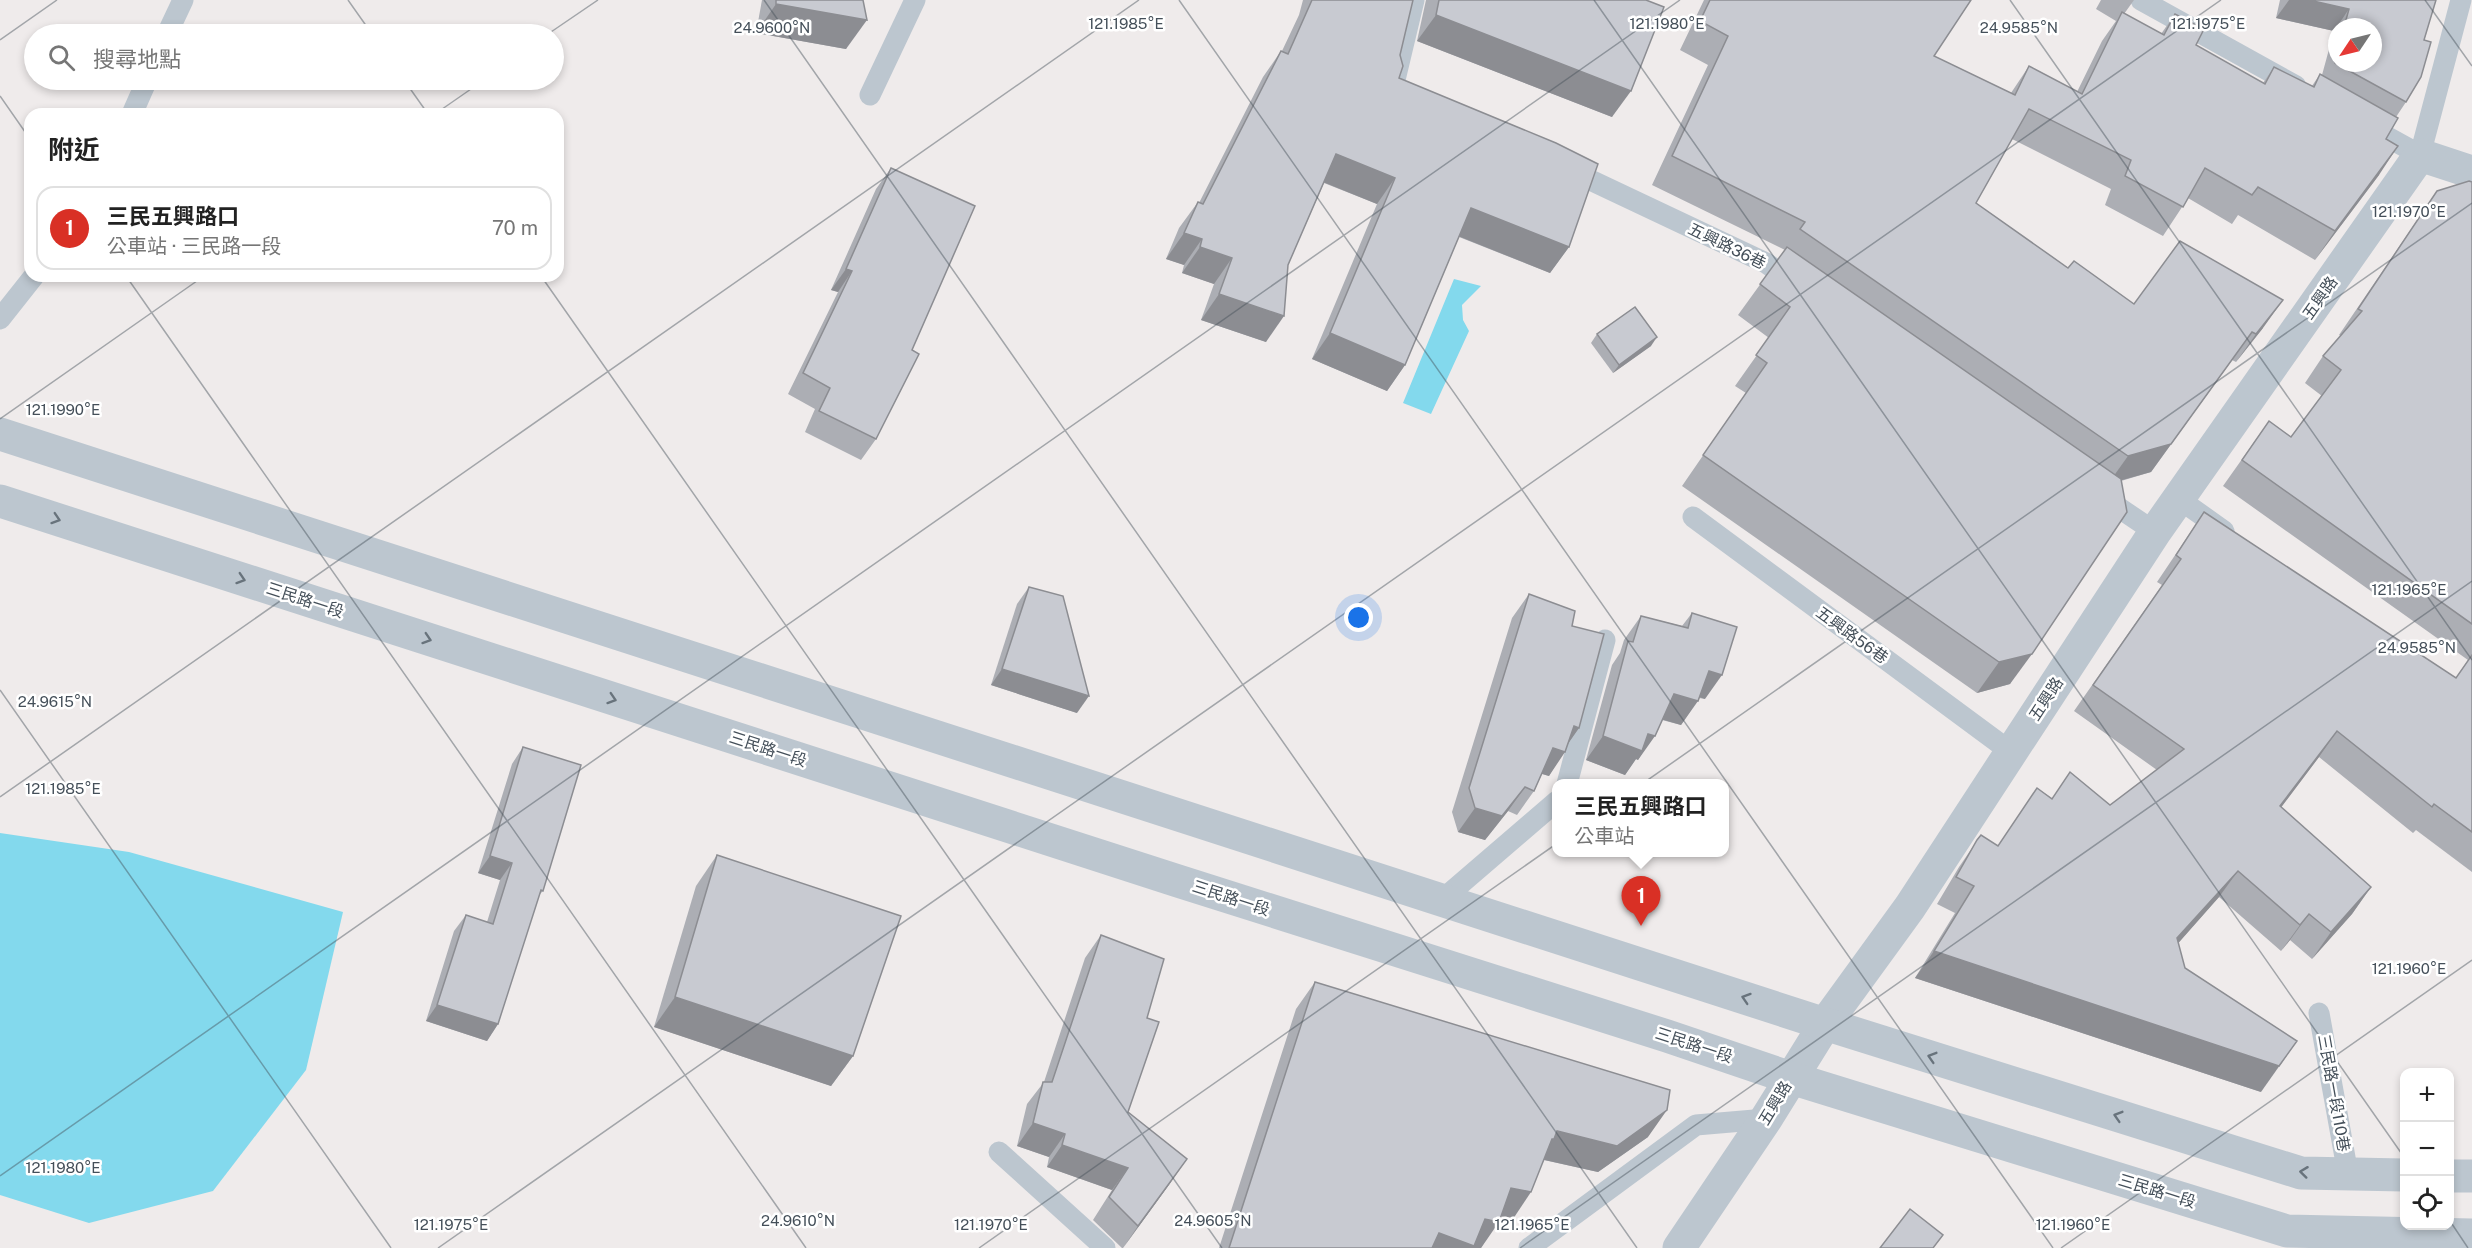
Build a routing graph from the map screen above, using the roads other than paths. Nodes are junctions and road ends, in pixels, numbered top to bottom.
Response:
1 (183, 0) edge
2 (915, 0) edge
3 (1414, 0) edge
4 (2141, 0) edge
5 (2461, 0) edge
6 (172, 24) edge
7 (143, 90) edge
8 (1414, 94) edge
9 (870, 95) dead end
10 (2317, 98) edge
11 (135, 108) edge
12 (2348, 115) edge
13 (2420, 155) junction
14 (1549, 160) edge
15 (2472, 172) edge
16 (29, 282) edge
17 (1814, 297) edge
18 (0, 319) edge
19 (0, 434) edge
20 (2087, 485) edge
21 (2179, 499) junction
22 (0, 501) edge
23 (1693, 518) dead end
24 (2155, 532) junction
25 (2236, 540) edge
26 (1605, 640) edge
27 (2011, 752) junction
28 (1568, 779) edge
29 (1552, 805) edge
30 (1443, 899) junction
31 (2319, 1013) dead end
32 (1825, 1024) junction
33 (1791, 1078) junction
34 (1766, 1119) junction
35 (999, 1152) dead end
36 (2348, 1174) junction
37 (2400, 1175) edge
38 (2454, 1176) edge
39 (2472, 1176) edge
40 (2472, 1235) edge
41 (2284, 1240) edge
42 (1105, 1248) edge
43 (1529, 1248) edge
44 (1679, 1248) edge

1 - 6 lane
2 - 9 lane
3 - 8 lane
4 - 10 lane
5 - 13 lane
7 - 11 lane
12 - 13 lane
13 - 15 street
13 - 21 street, 五興路
14 - 17 lane, 五興路36巷
16 - 18 lane
19 - 30 street
20 - 24 lane
21 - 24 street, 五興路
21 - 25 lane
22 -> 33 street, 三民路一段
23 - 27 lane, 五興路56巷
24 - 27 street, 五興路
26 - 28 lane
27 - 32 street, 五興路
29 - 30 lane
32 -> 30 street
31 - 36 lane, 三民路一段110巷
32 - 33 street, 五興路
36 -> 32 street
33 - 34 street, 五興路
33 - 41 street, 三民路一段
34 - 43 lane
34 - 44 street, 五興路
35 - 42 lane
36 - 37 street
38 - 39 street
40 - 41 street, 三民路一段

